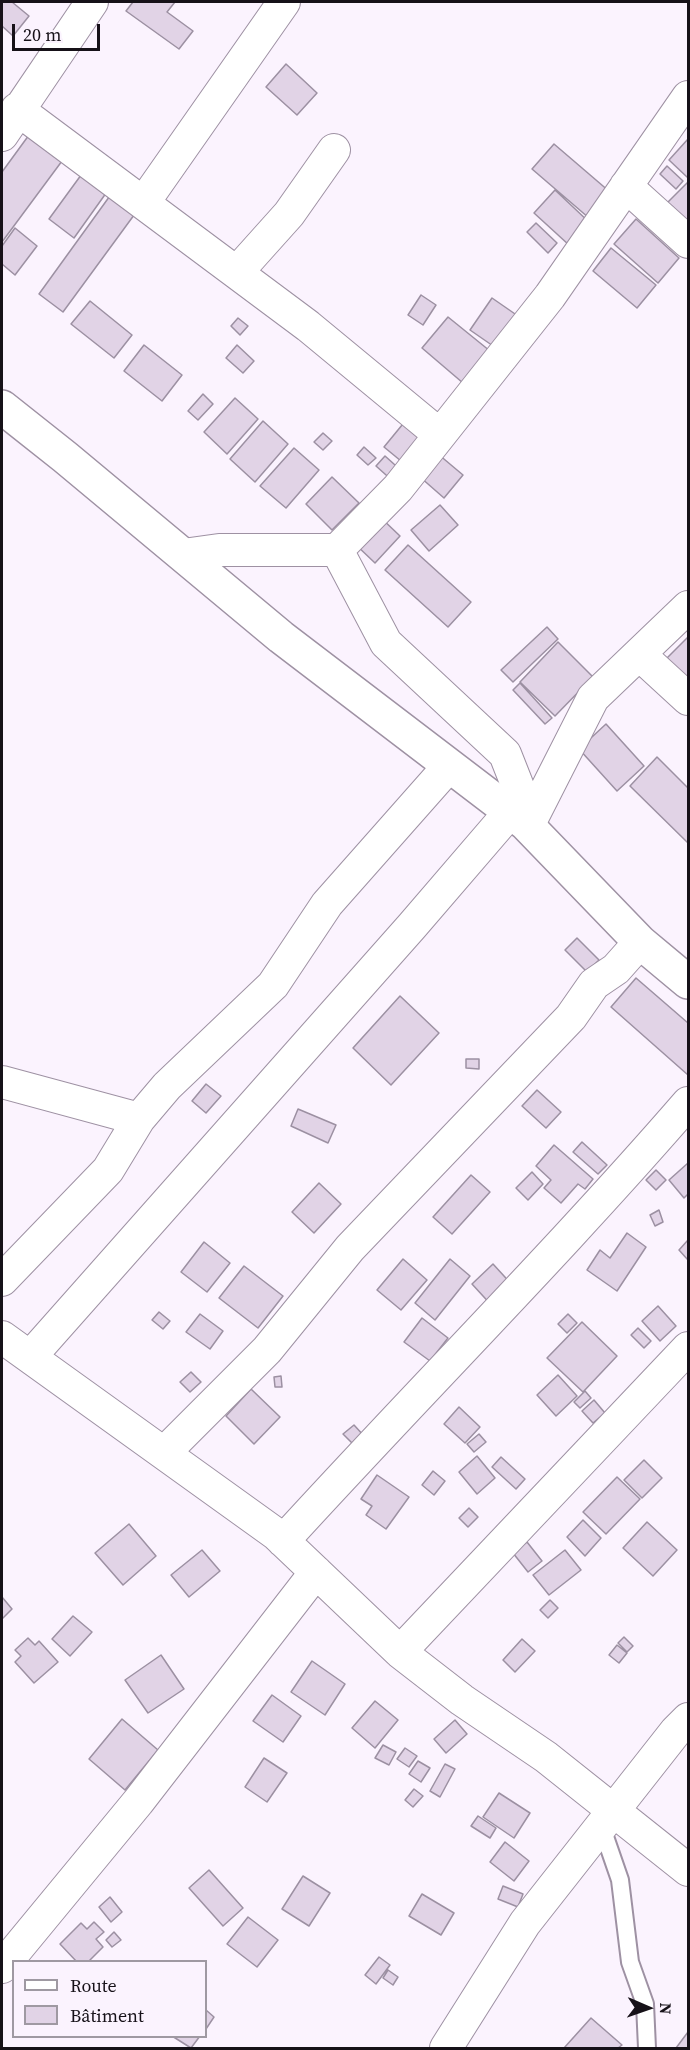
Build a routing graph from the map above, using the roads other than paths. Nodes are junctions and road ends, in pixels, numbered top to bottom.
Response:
1 (92, 2) edge
2 (284, 2) edge
3 (688, 97) edge
4 (17, 109) junction
5 (2, 135) edge
6 (334, 150) dead end
7 (626, 186) junction
8 (144, 202) junction
9 (688, 242) edge
10 (237, 272) junction
11 (2, 407) edge
12 (440, 435) junction
13 (337, 550) junction
14 (183, 555) junction
15 (688, 607) edge
16 (639, 654) junction
17 (688, 699) edge
18 (449, 766) junction
19 (522, 818) junction
20 (640, 942) junction
21 (688, 982) edge
22 (2, 1082) edge
23 (688, 1103) edge
24 (139, 1119) junction
25 (2, 1280) edge
26 (2, 1336) edge
27 (688, 1348) edge
28 (30, 1357) junction
29 (164, 1453) junction
30 (283, 1541) junction
31 (316, 1572) junction
32 (400, 1652) junction
33 (688, 1719) edge
34 (606, 1817) junction
35 (688, 1870) edge
36 (2, 1967) edge
37 (446, 2049) edge
38 (647, 2049) edge

1 - 4 street
2 - 8 street
3 - 7 street
4 - 5 street
4 - 8 street
6 - 10 street
7 - 9 street
7 - 12 street
8 - 10 street
10 - 12 street
11 - 14 street
12 - 13 street
13 - 14 street
13 - 19 street
14 - 18 street
15 - 16 street
16 - 17 street
16 - 19 street
18 - 19 street
18 - 24 street
19 - 20 street
19 - 28 street
20 - 21 street
20 - 29 street
22 - 24 street
23 - 30 street
24 - 25 street
26 - 28 street
27 - 32 street
28 - 29 street
29 - 30 street
30 - 31 street
31 - 32 street
31 - 36 street
32 - 34 street
33 - 34 street
34 - 35 street
34 - 37 street
34 - 38 lane

